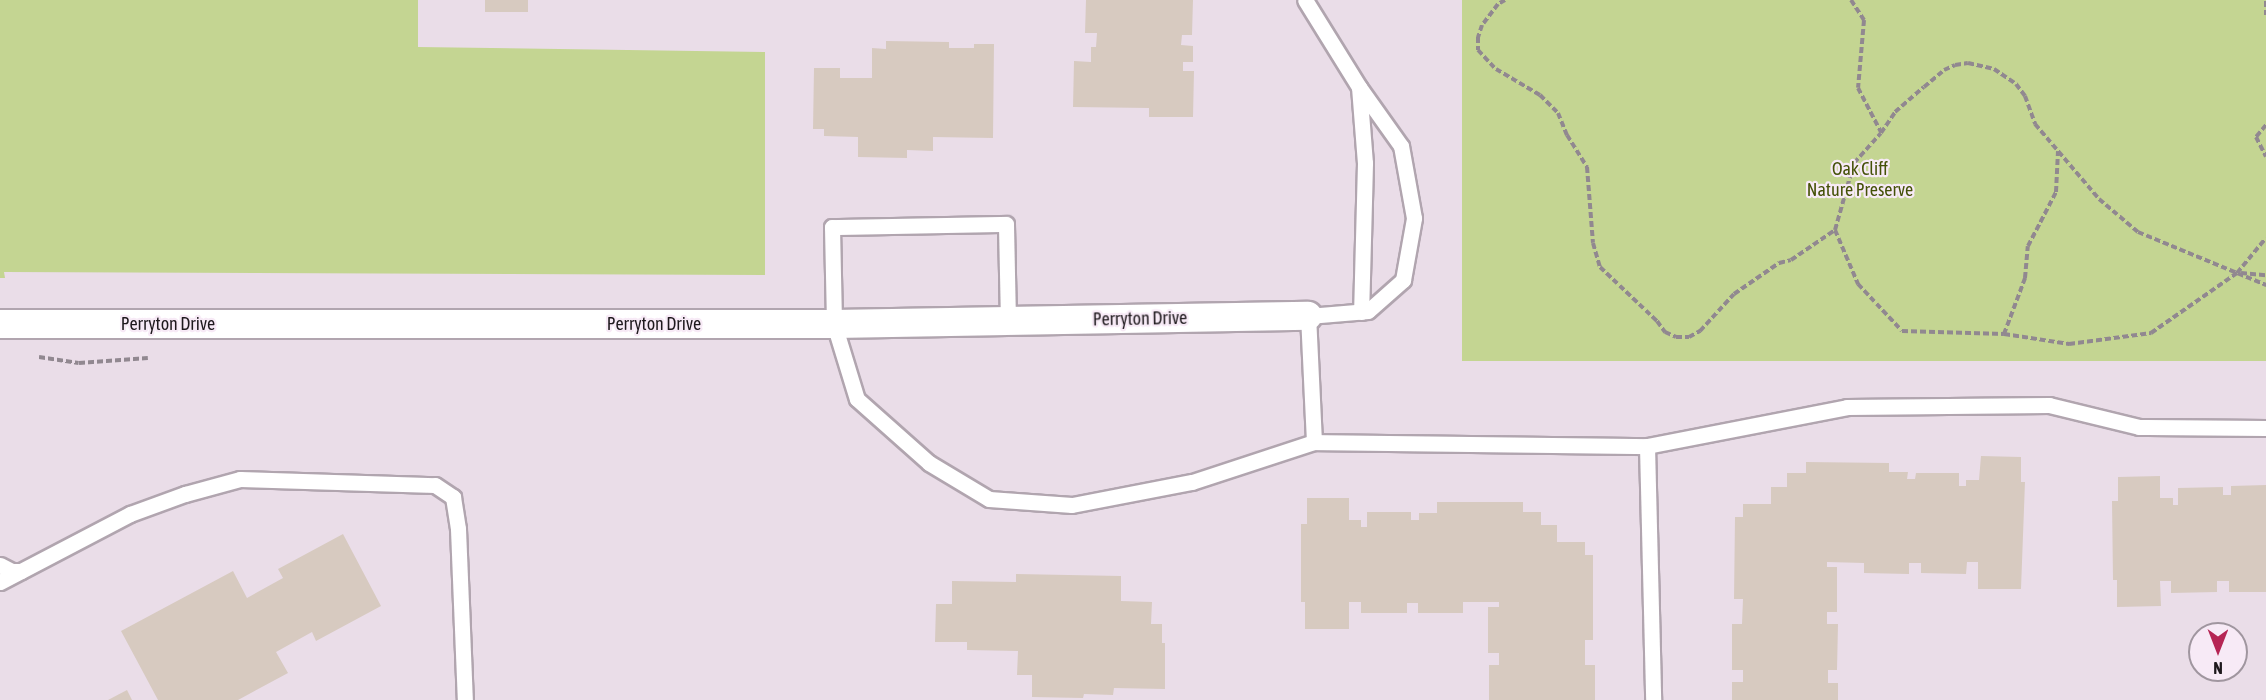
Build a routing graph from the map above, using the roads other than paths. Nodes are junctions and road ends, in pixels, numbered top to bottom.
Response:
1 (1305, 0) edge
2 (1359, 87) junction
3 (1361, 312) junction
4 (1308, 316) junction
5 (1008, 321) junction
6 (0, 324) edge
7 (834, 324) junction
8 (2266, 428) edge
9 (1314, 442) junction
10 (1647, 446) junction
11 (0, 565) edge
12 (21, 571) junction
13 (0, 582) edge
14 (465, 700) edge
15 (1653, 700) edge

1 - 2 lane
2 - 3 lane
2 - 3 lane
3 - 4 lane
4 - 5 street, Perryton Drive
4 - 9 lane
5 - 7 street, Perryton Drive
5 - 7 lane
6 - 7 street, Perryton Drive
7 - 9 lane
8 - 10 lane
9 - 10 lane
10 - 15 lane
11 - 12 lane
12 - 13 lane
12 - 14 lane

